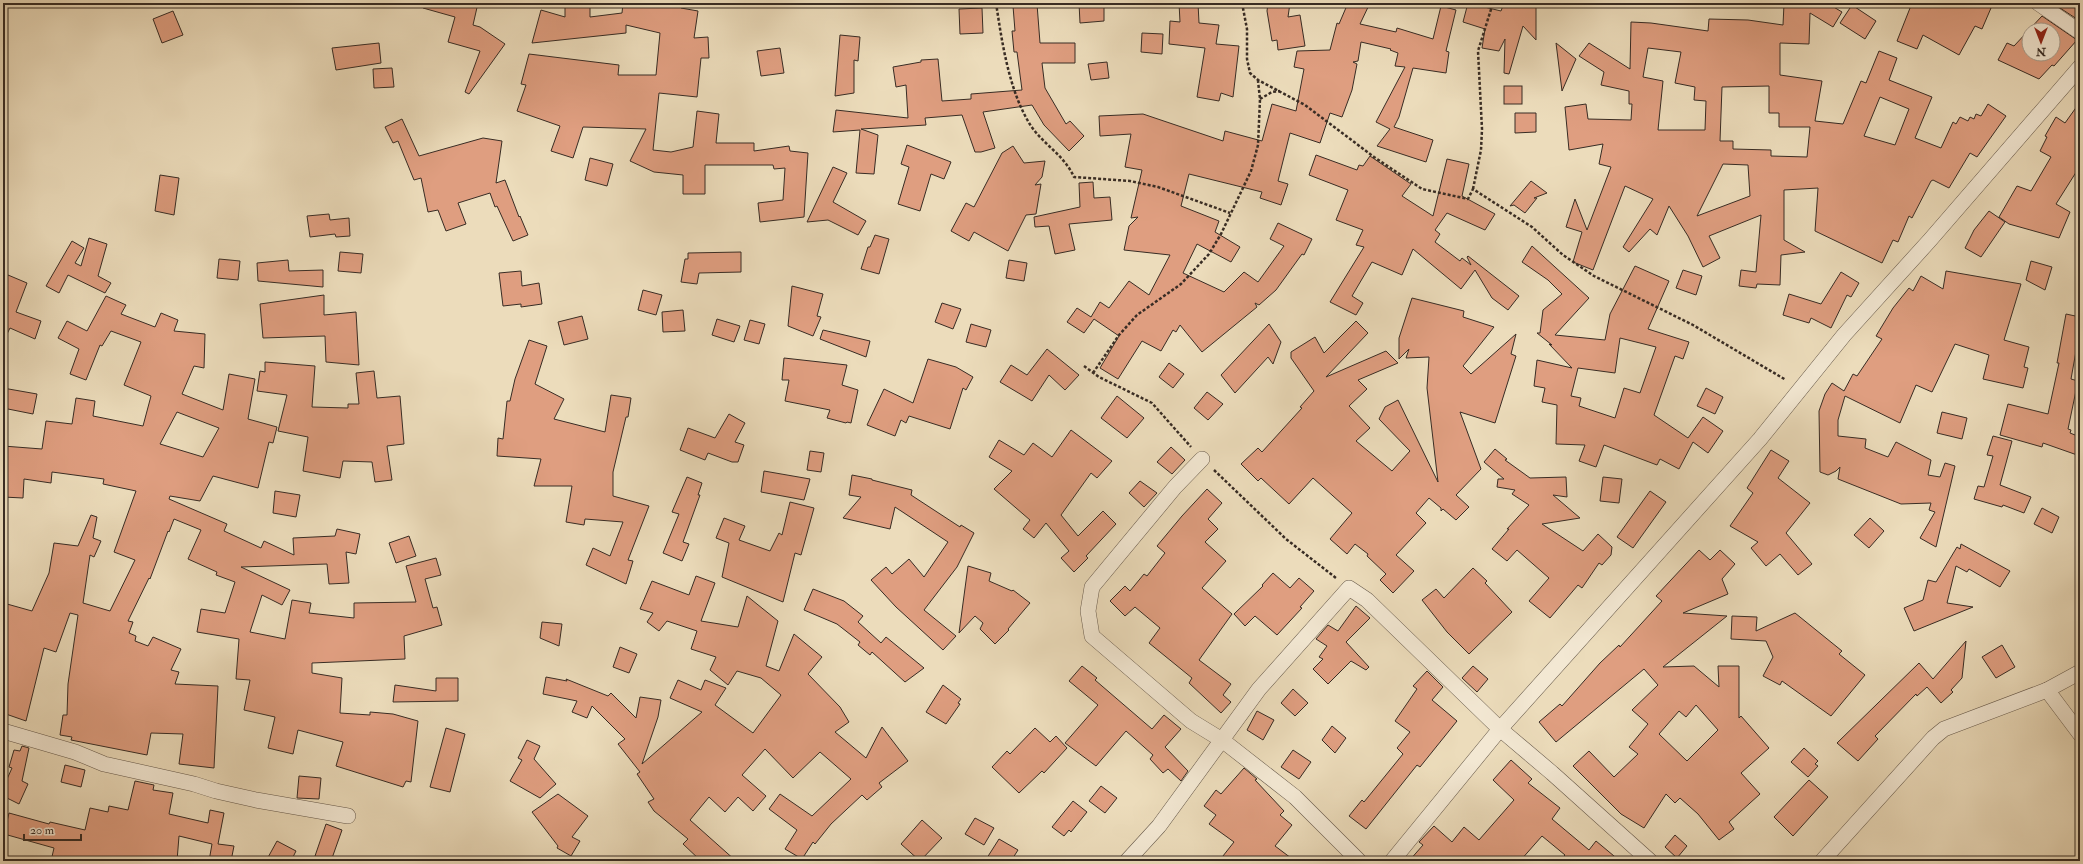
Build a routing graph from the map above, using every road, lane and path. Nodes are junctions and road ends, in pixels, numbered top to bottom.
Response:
1 (996, 3) edge
2 (1242, 3) edge
3 (1493, 3) edge
4 (2038, 3) edge
5 (2080, 32) edge
6 (2080, 67) edge
7 (1258, 80) junction
8 (1280, 91) junction
9 (1260, 99) junction
10 (1473, 189) junction
11 (1230, 213) junction
12 (1084, 366) dead end
13 (1093, 373) junction
14 (1801, 388) junction
15 (1202, 459) junction
16 (1349, 588) junction
17 (2080, 672) edge
18 (2047, 690) junction
19 (1500, 729) junction
20 (3, 732) edge
21 (2080, 734) edge
22 (1222, 740) junction
23 (348, 816) dead end
24 (1127, 861) edge
25 (1359, 861) edge
26 (1392, 861) edge
27 (1650, 861) edge
28 (1822, 861) edge

1 - 11 path
2 - 7 path
3 - 10 path
4 - 5 street
6 - 14 street
7 - 8 path
7 - 9 path
8 - 9 path
8 - 10 path
9 - 11 path
10 - 14 path
11 - 13 path
12 - 13 path
13 - 15 path
14 - 19 street
15 - 16 path
15 - 22 street
16 - 19 street
16 - 22 street
17 - 18 street
18 - 21 street
18 - 28 street
19 - 26 street
19 - 27 street
20 - 23 street
22 - 24 street
22 - 25 street

